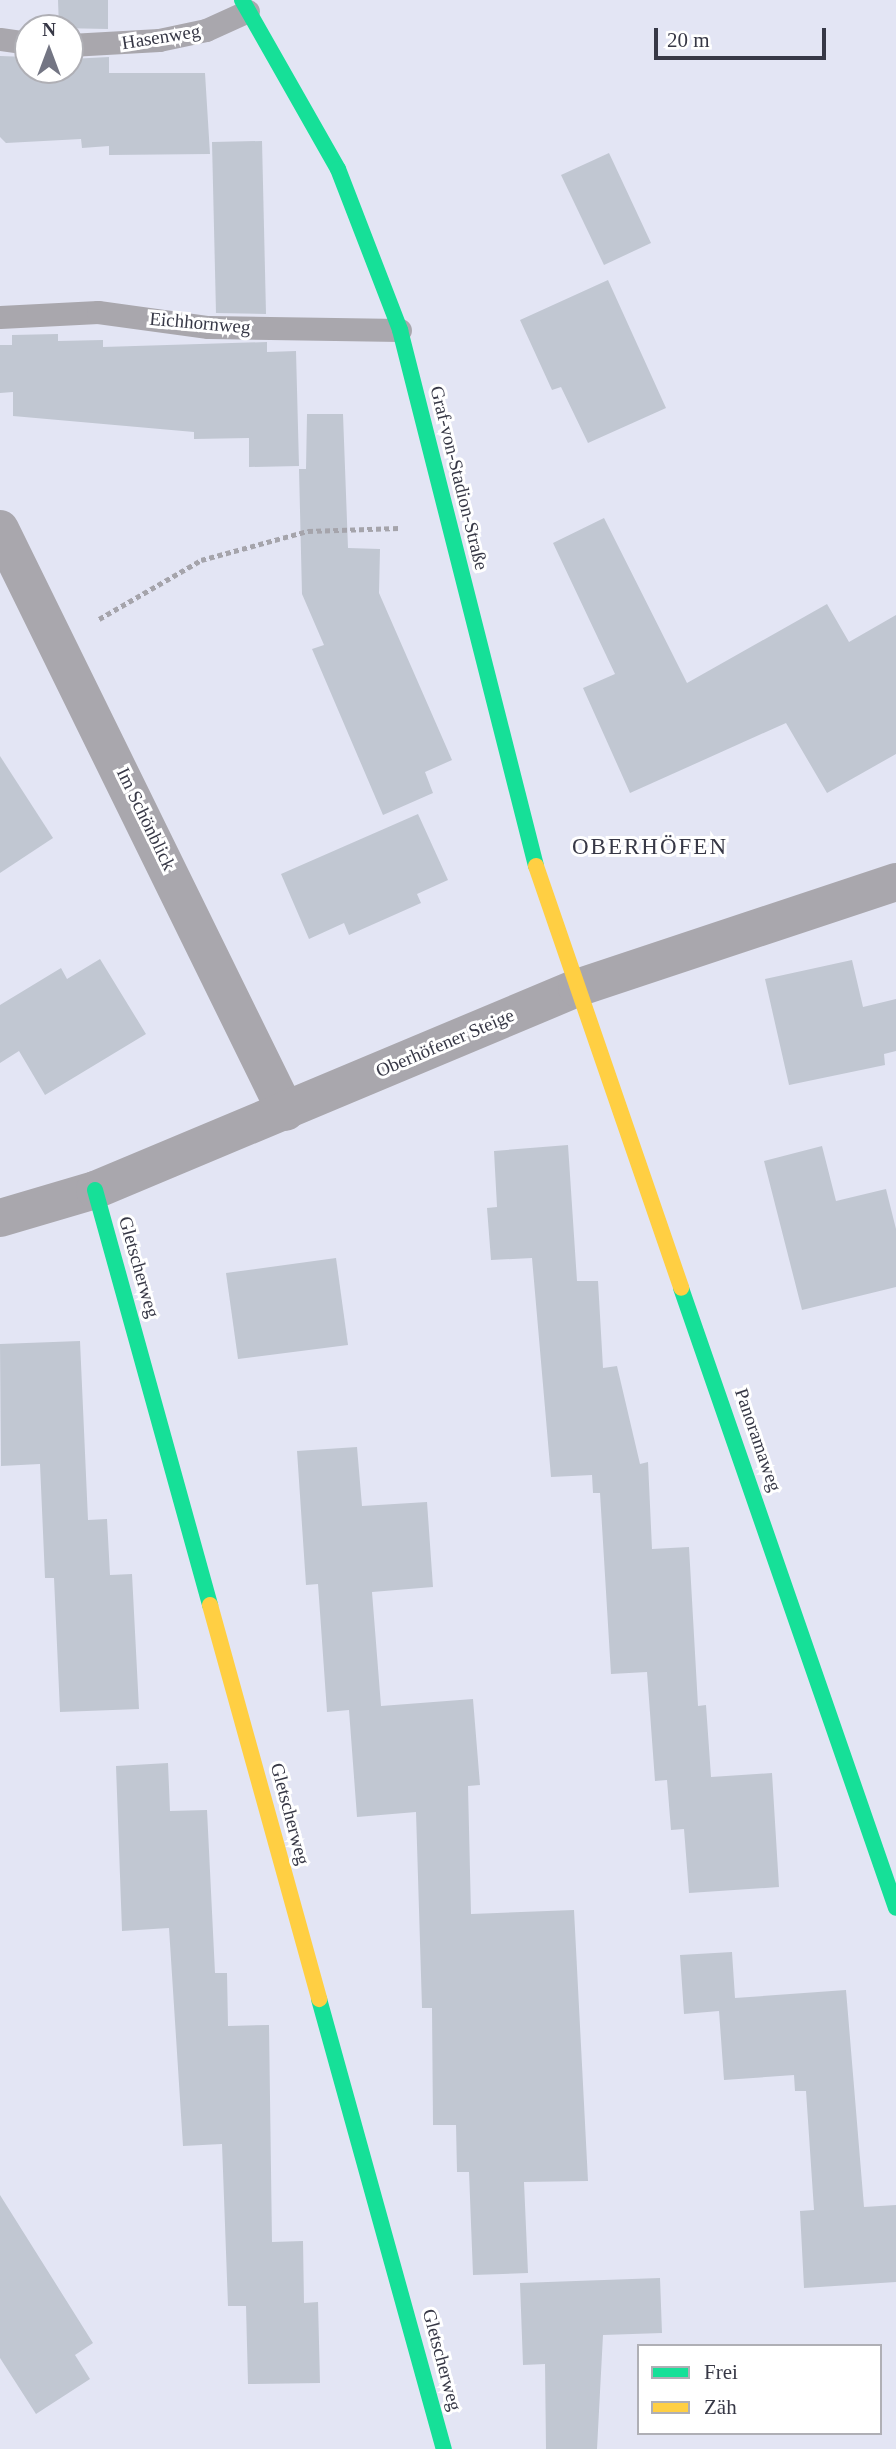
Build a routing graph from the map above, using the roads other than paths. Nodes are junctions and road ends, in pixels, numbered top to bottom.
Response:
1 (245, 6) edge
2 (84, 44) edge
3 (0, 317) edge
4 (400, 330) junction
5 (0, 529) edge
6 (896, 882) edge
7 (577, 988) junction
8 (286, 1112) junction
9 (95, 1190) junction
10 (0, 1218) edge
11 (896, 1908) edge
12 (444, 2449) edge

1 - 2 lane, Hasenweg
1 - 4 street, Graf-von-Stadion-Straße
3 - 4 lane, Eichhornweg
4 - 7 street, Graf-von-Stadion-Straße
5 - 8 street, Im Schönblick
6 - 7 street, Oberhöfener Steige
7 - 8 street, Oberhöfener Steige
7 - 11 street, Panoramaweg
8 - 9 street, Oberhöfener Steige
9 - 10 street, Oberhöfener Steige
9 - 12 street, Gletscherweg

